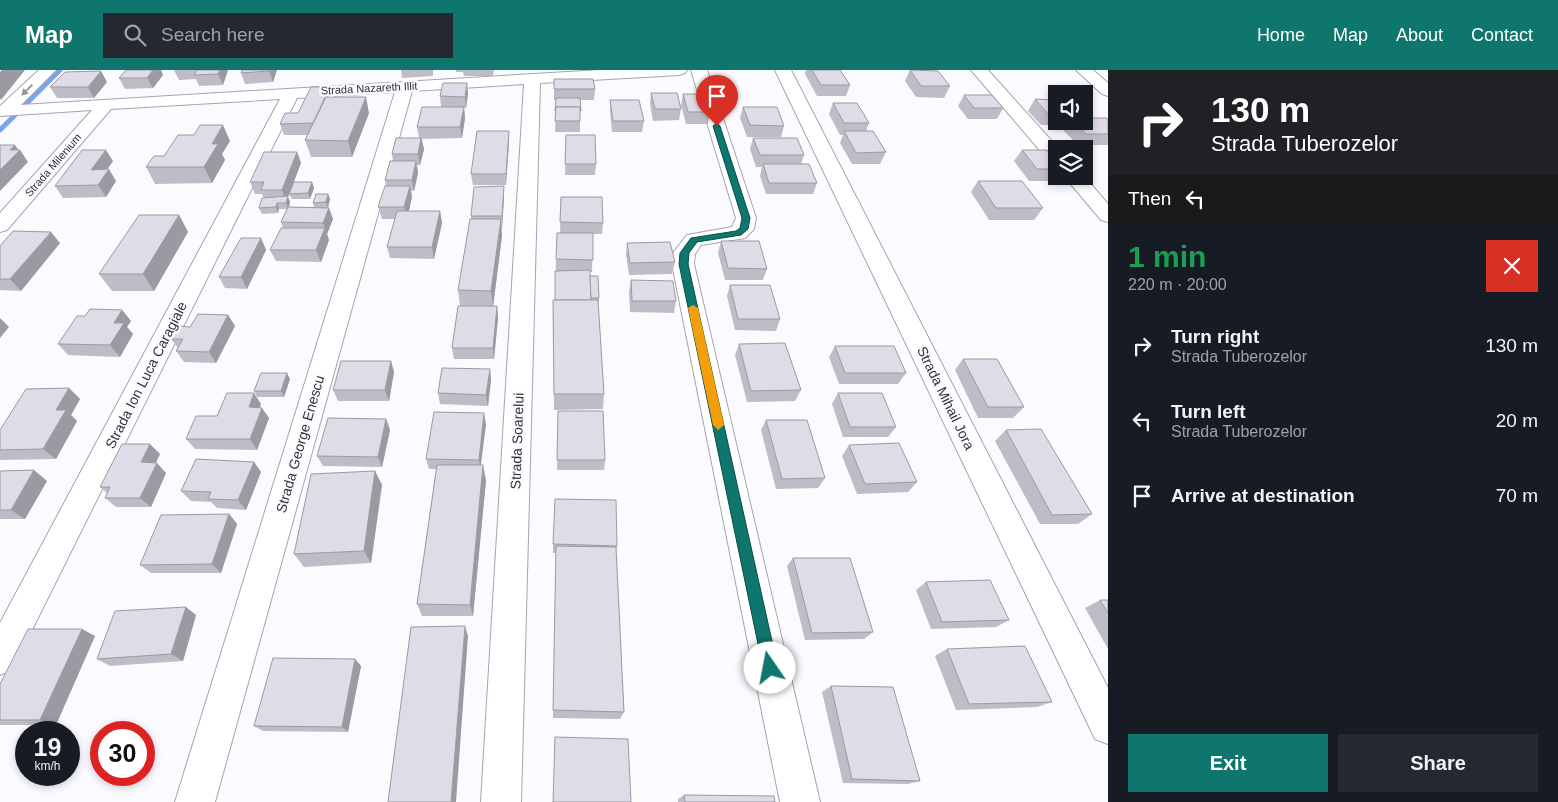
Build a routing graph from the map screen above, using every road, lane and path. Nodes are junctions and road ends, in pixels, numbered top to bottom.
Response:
1 (48, 70) edge
2 (679, 70) edge
3 (699, 70) edge
4 (783, 70) edge
5 (978, 70) edge
6 (1084, 70) edge
7 (561, 74) edge
8 (532, 80) junction
9 (405, 86) junction
10 (1108, 91) edge
11 (290, 92) junction
12 (107, 104) junction
13 (3, 111) edge
14 (1048, 148) edge
15 (1081, 185) edge
16 (1108, 216) edge
17 (0, 226) edge
18 (0, 658) edge
19 (1108, 726) edge
20 (195, 802) edge
21 (501, 802) edge
22 (800, 802) edge

1 -> 13 street
2 - 7 street, Strada Nazareth Illit
3 - 22 street
4 - 19 street, Strada Mihail Jora
5 - 14 street
6 - 10 street
7 - 8 street, Strada Nazareth Illit
8 - 9 street, Strada Nazareth Illit
8 - 21 street, Strada Soarelui
9 - 11 street, Strada Nazareth Illit
9 - 20 street, Strada George Enescu
11 - 12 street, Strada Nazareth Illit
11 - 18 street, Strada Ion Luca Caragiale
12 - 13 street, Strada Nazareth Illit
12 - 17 street, Strada Milenium
15 - 16 street

